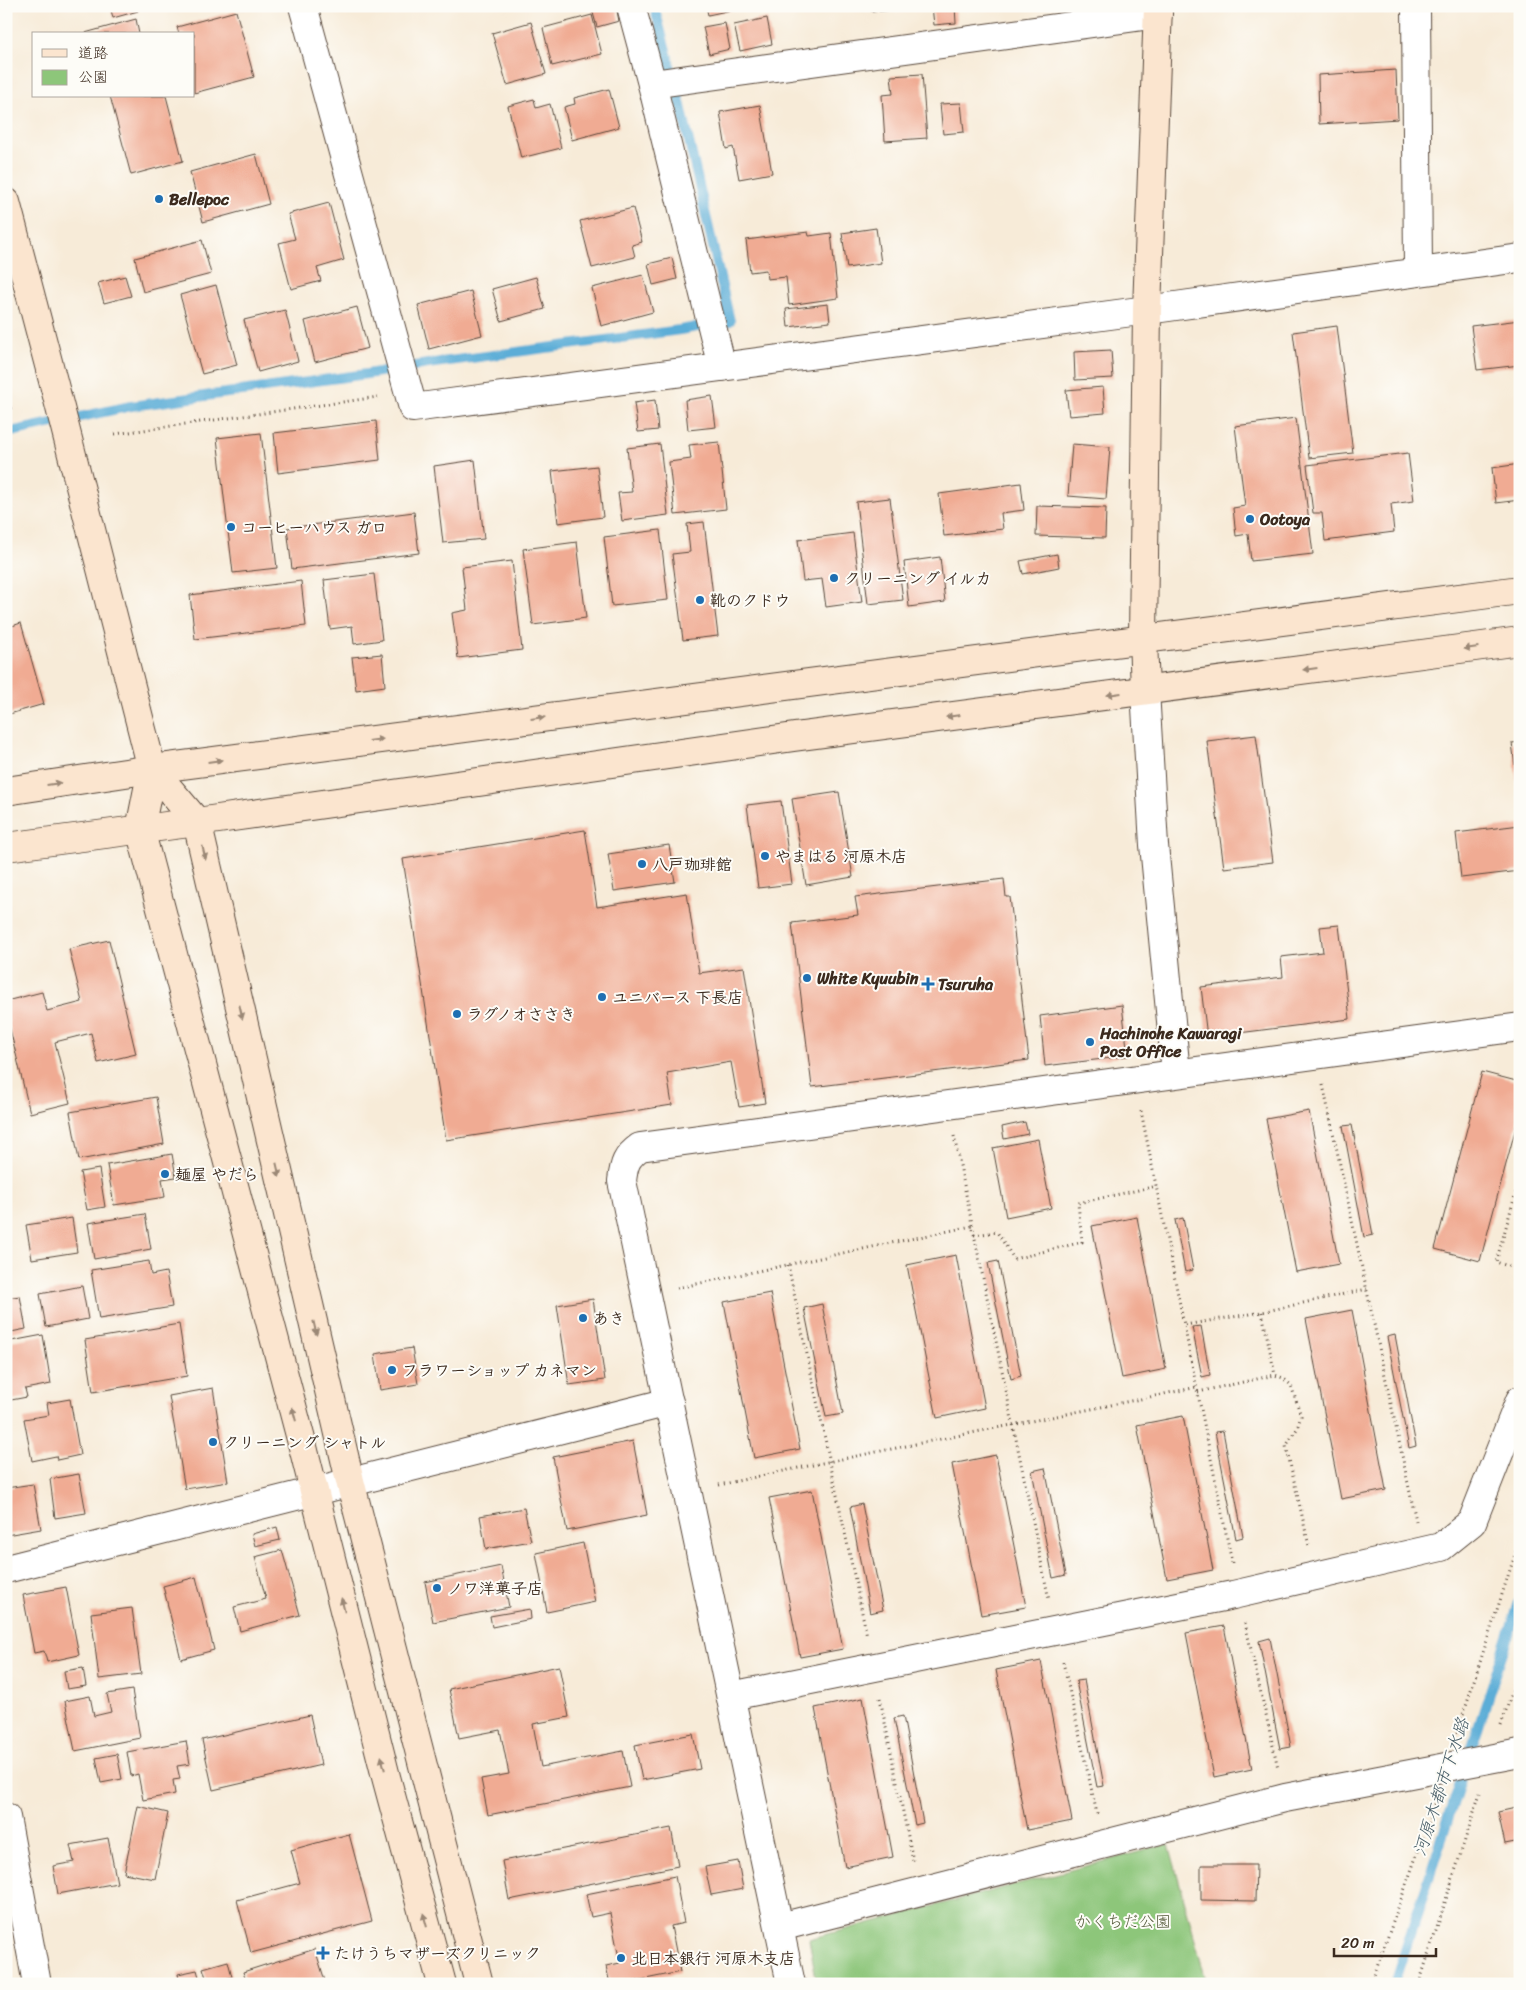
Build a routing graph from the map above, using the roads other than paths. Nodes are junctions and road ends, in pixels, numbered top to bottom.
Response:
1 (303, 6) edge
2 (631, 6) edge
3 (1416, 6) edge
4 (1158, 10) edge
5 (652, 84) junction
6 (6, 202) edge
7 (1520, 258) edge
8 (1418, 272) junction
9 (1147, 310) junction
10 (722, 367) junction
11 (1520, 590) edge
12 (1142, 639) junction
13 (1520, 642) edge
14 (1146, 690) junction
15 (152, 769) junction
16 (6, 791) edge
17 (197, 822) junction
18 (140, 829) junction
19 (6, 847) edge
20 (1520, 1027) edge
21 (1176, 1073) junction
22 (1520, 1400) edge
23 (670, 1402) junction
24 (350, 1481) junction
25 (314, 1490) junction
26 (6, 1569) edge
27 (731, 1696) junction
28 (1520, 1753) edge
29 (6, 1817) edge
30 (780, 1927) junction
31 (37, 1984) edge
32 (442, 1984) edge
33 (479, 1984) edge
34 (791, 1984) edge

1 - 10 street
2 - 5 street
3 - 8 street
4 - 5 street
4 - 9 street
5 - 10 street
6 - 15 street
7 - 8 street
8 - 9 street
9 - 10 street
9 - 12 street
11 - 12 street
12 - 14 street
15 -> 12 street
13 -> 14 street
14 -> 17 street
14 - 21 street
16 -> 15 street
15 - 17 street
15 - 18 street
17 - 18 street
17 -> 24 street
18 - 19 street
25 -> 18 street
20 - 21 street
21 - 23 street
22 - 27 street
23 - 24 street
23 - 27 street
24 - 25 street
24 - 33 street
25 - 26 street
32 -> 25 street
27 - 30 street
28 - 30 street
29 - 31 street
30 - 34 street

